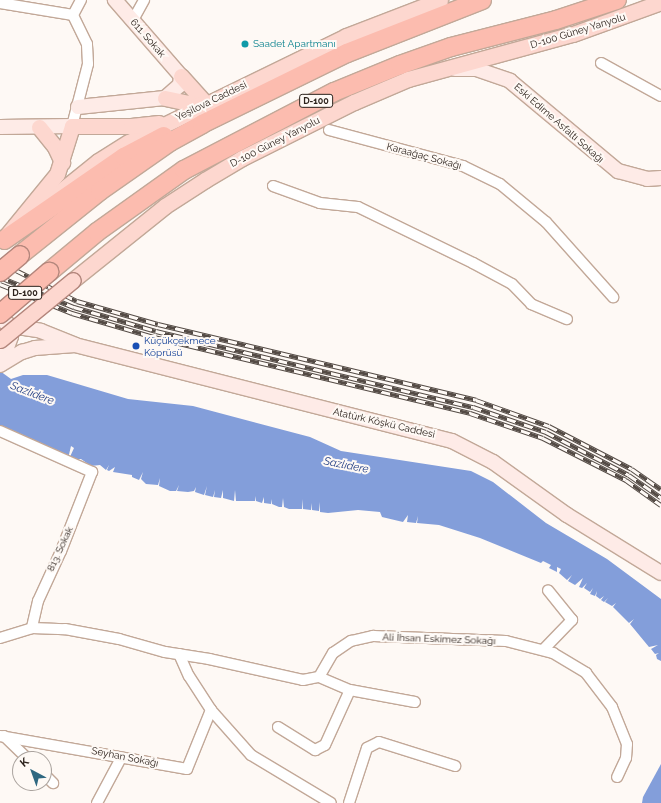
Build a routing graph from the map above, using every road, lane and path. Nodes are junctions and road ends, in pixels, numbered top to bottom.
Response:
1 (81, 0) edge
2 (115, 0) edge
3 (144, 0) edge
4 (440, 0) edge
5 (482, 0) edge
6 (616, 0) edge
7 (661, 2) edge
8 (0, 3) edge
9 (72, 14) junction
10 (133, 20) junction
11 (601, 63) dead end
12 (433, 71) junction
13 (181, 76) junction
14 (661, 96) edge
15 (165, 98) junction
16 (206, 104) junction
17 (237, 106) junction
18 (78, 107) junction
19 (170, 121) junction
20 (72, 126) junction
21 (0, 127) edge
22 (39, 127) junction
23 (329, 130) dead end
24 (62, 162) junction
25 (661, 178) edge
26 (273, 186) dead end
27 (2, 242) edge
28 (0, 272) edge
29 (613, 297) dead end
30 (567, 319) dead end
31 (4, 320) edge
32 (0, 340) edge
33 (75, 345) junction
34 (1, 365) edge
35 (0, 431) edge
36 (661, 573) edge
37 (548, 590) dead end
38 (32, 628) junction
39 (0, 638) edge
40 (543, 650) junction
41 (179, 654) junction
42 (319, 677) junction
43 (350, 690) junction
44 (415, 702) dead end
45 (211, 710) junction
46 (278, 727) dead end
47 (2, 736) edge
48 (19, 751) edge
49 (121, 758) junction
50 (455, 766) dead end
51 (617, 777) dead end
52 (97, 803) edge
53 (331, 803) edge
54 (349, 803) edge

1 - 9 street
2 - 10 main road, 611. Sokak
3 - 10 street
4 - 16 main road, Yeşilova Caddesi
5 - 17 highway
6 - 31 highway, D-100, bridge
7 - 12 main road, D-100 Güney Yanyolu
8 - 9 street
9 - 18 street
10 - 13 main road, 611. Sokak
11 - 14 street
12 - 25 main road, Eski Edirne Asfaltı Sokağı
12 - 32 main road, D-100 Güney Yanyolu, bridge
13 - 15 main road
13 - 16 main road
15 - 16 main road
15 - 18 main road
16 - 19 main road, Yeşilova Caddesi
17 - 27 highway
17 - 28 highway, bridge
18 - 20 street
19 - 20 main road
19 - 27 main road, Yeşilova Caddesi
20 - 22 main road
20 - 24 main road
21 - 22 main road
22 - 24 main road
23 - 29 street, Karaağaç Sokağı
24 - 27 main road
26 - 30 street
31 - 33 main road
31 - 34 main road
33 - 34 main road
33 - 36 main road, Atatürk Köşkü Caddesi
35 - 38 street, 813. Sokak
37 - 40 street
38 - 39 street
38 - 41 street
40 - 42 street, Ali İhsan Eskimez Sokağı
40 - 51 street, Ali İhsan Eskimez Sokağı
41 - 42 street
41 - 45 street
42 - 43 street
43 - 44 street
43 - 46 street
45 - 49 street, Seyhan Sokağı
45 - 53 street
47 - 48 street
47 - 49 street, Seyhan Sokağı
49 - 52 street
50 - 54 street

